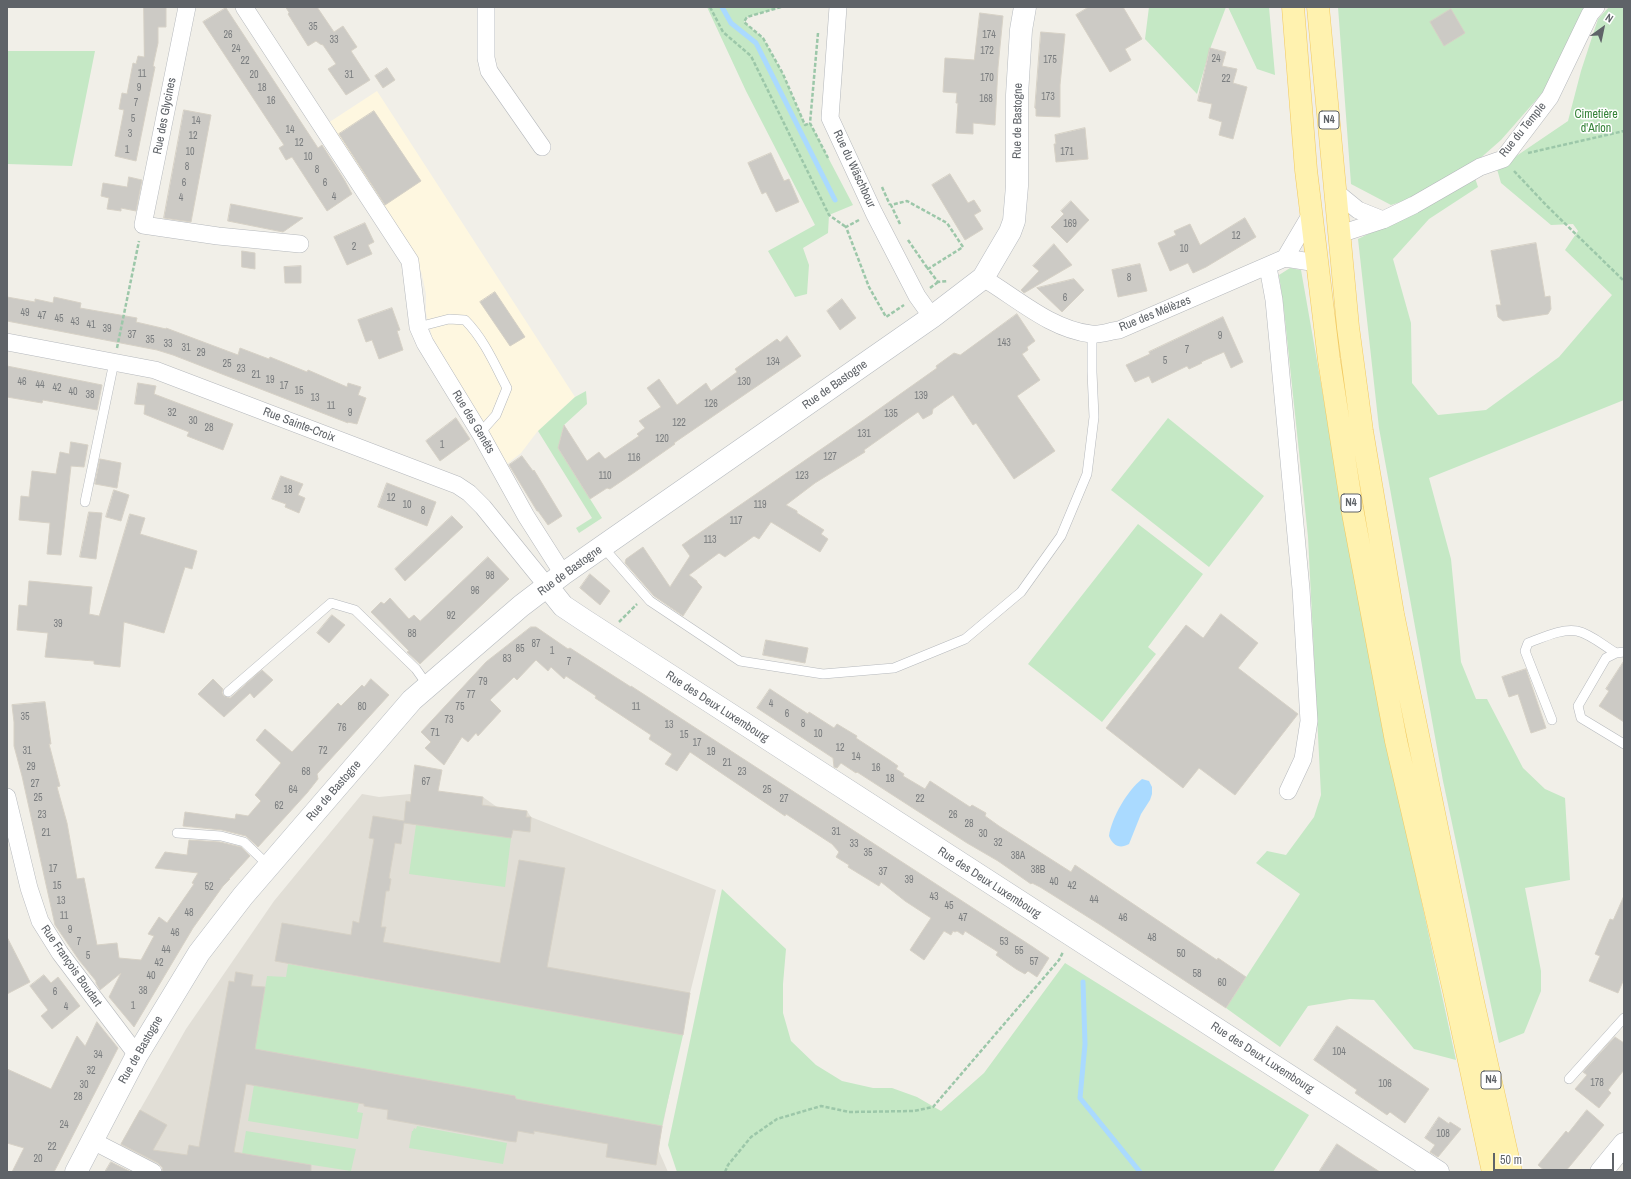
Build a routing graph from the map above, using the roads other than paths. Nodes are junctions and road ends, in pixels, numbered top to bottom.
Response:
1 (187, 7) edge
2 (244, 7) edge
3 (486, 7) edge
4 (838, 7) edge
5 (1025, 7) edge
6 (1293, 7) edge
7 (1318, 7) edge
8 (1596, 7) edge
9 (542, 147) dead end
10 (1336, 192) junction
11 (1311, 214) junction
12 (1383, 220) junction
13 (1340, 234) junction
14 (300, 244) dead end
15 (1285, 258) junction
16 (1317, 263) junction
17 (1268, 266) junction
18 (982, 278) junction
19 (932, 317) junction
20 (418, 326) junction
21 (1092, 334) junction
22 (7, 342) edge
23 (114, 362) junction
24 (480, 433) junction
25 (85, 502) dead end
26 (603, 547) junction
27 (555, 580) junction
28 (1620, 653) edge
29 (428, 686) junction
30 (228, 692) dead end
31 (1552, 720) dead end
32 (1624, 744) edge
33 (1288, 791) dead end
34 (7, 797) edge
35 (177, 833) dead end
36 (269, 866) junction
37 (1462, 990) junction
38 (1624, 1018) edge
39 (137, 1055) junction
40 (1569, 1079) dead end
41 (93, 1141) junction
42 (1624, 1144) edge
43 (76, 1172) edge
44 (153, 1172) edge
45 (1438, 1172) edge
46 (1493, 1172) edge
47 (1512, 1172) edge
48 (1602, 1172) edge

1 - 14 street, Rue des Glycines
2 - 20 street, Rue des Genêts
3 - 9 street
4 - 19 street, Rue du Wäschbour
5 - 18 main road, Rue de Bastogne
6 - 11 main road, N4
7 - 10 main road, N4
8 - 12 street, Rue du Temple
10 - 12 street
10 - 13 main road, N4
11 - 15 street
11 - 16 main road, N4
12 - 13 street, Rue du Temple
13 - 37 main road, N4
15 - 16 street
15 - 17 street, Rue des Mélèzes
16 - 37 main road, N4
17 - 21 street, Rue des Mélèzes
17 - 33 street
18 - 19 main road, Rue de Bastogne
18 - 21 street, Rue des Mélèzes
19 - 26 main road, Rue de Bastogne
20 - 24 street, Rue des Genêts
20 - 24 lane
21 - 26 lane
22 - 23 street, Rue Sainte-Croix
23 - 25 lane
23 - 27 street, Rue Sainte-Croix
24 - 27 street, Rue des Genêts
26 - 27 main road, Rue de Bastogne
27 - 29 main road, Rue de Bastogne
27 - 45 main road, Rue des Deux Luxembourg
28 - 31 lane
28 - 32 lane
29 - 30 lane
29 - 36 main road, Rue de Bastogne
34 - 39 street, Rue François Boudart
35 - 36 lane
36 - 39 main road, Rue de Bastogne
37 - 46 main road, N4
37 - 47 main road, N4
38 - 40 lane
39 - 41 main road, Rue de Bastogne
41 - 43 main road, Rue de Bastogne
41 - 44 street
42 - 48 main road

